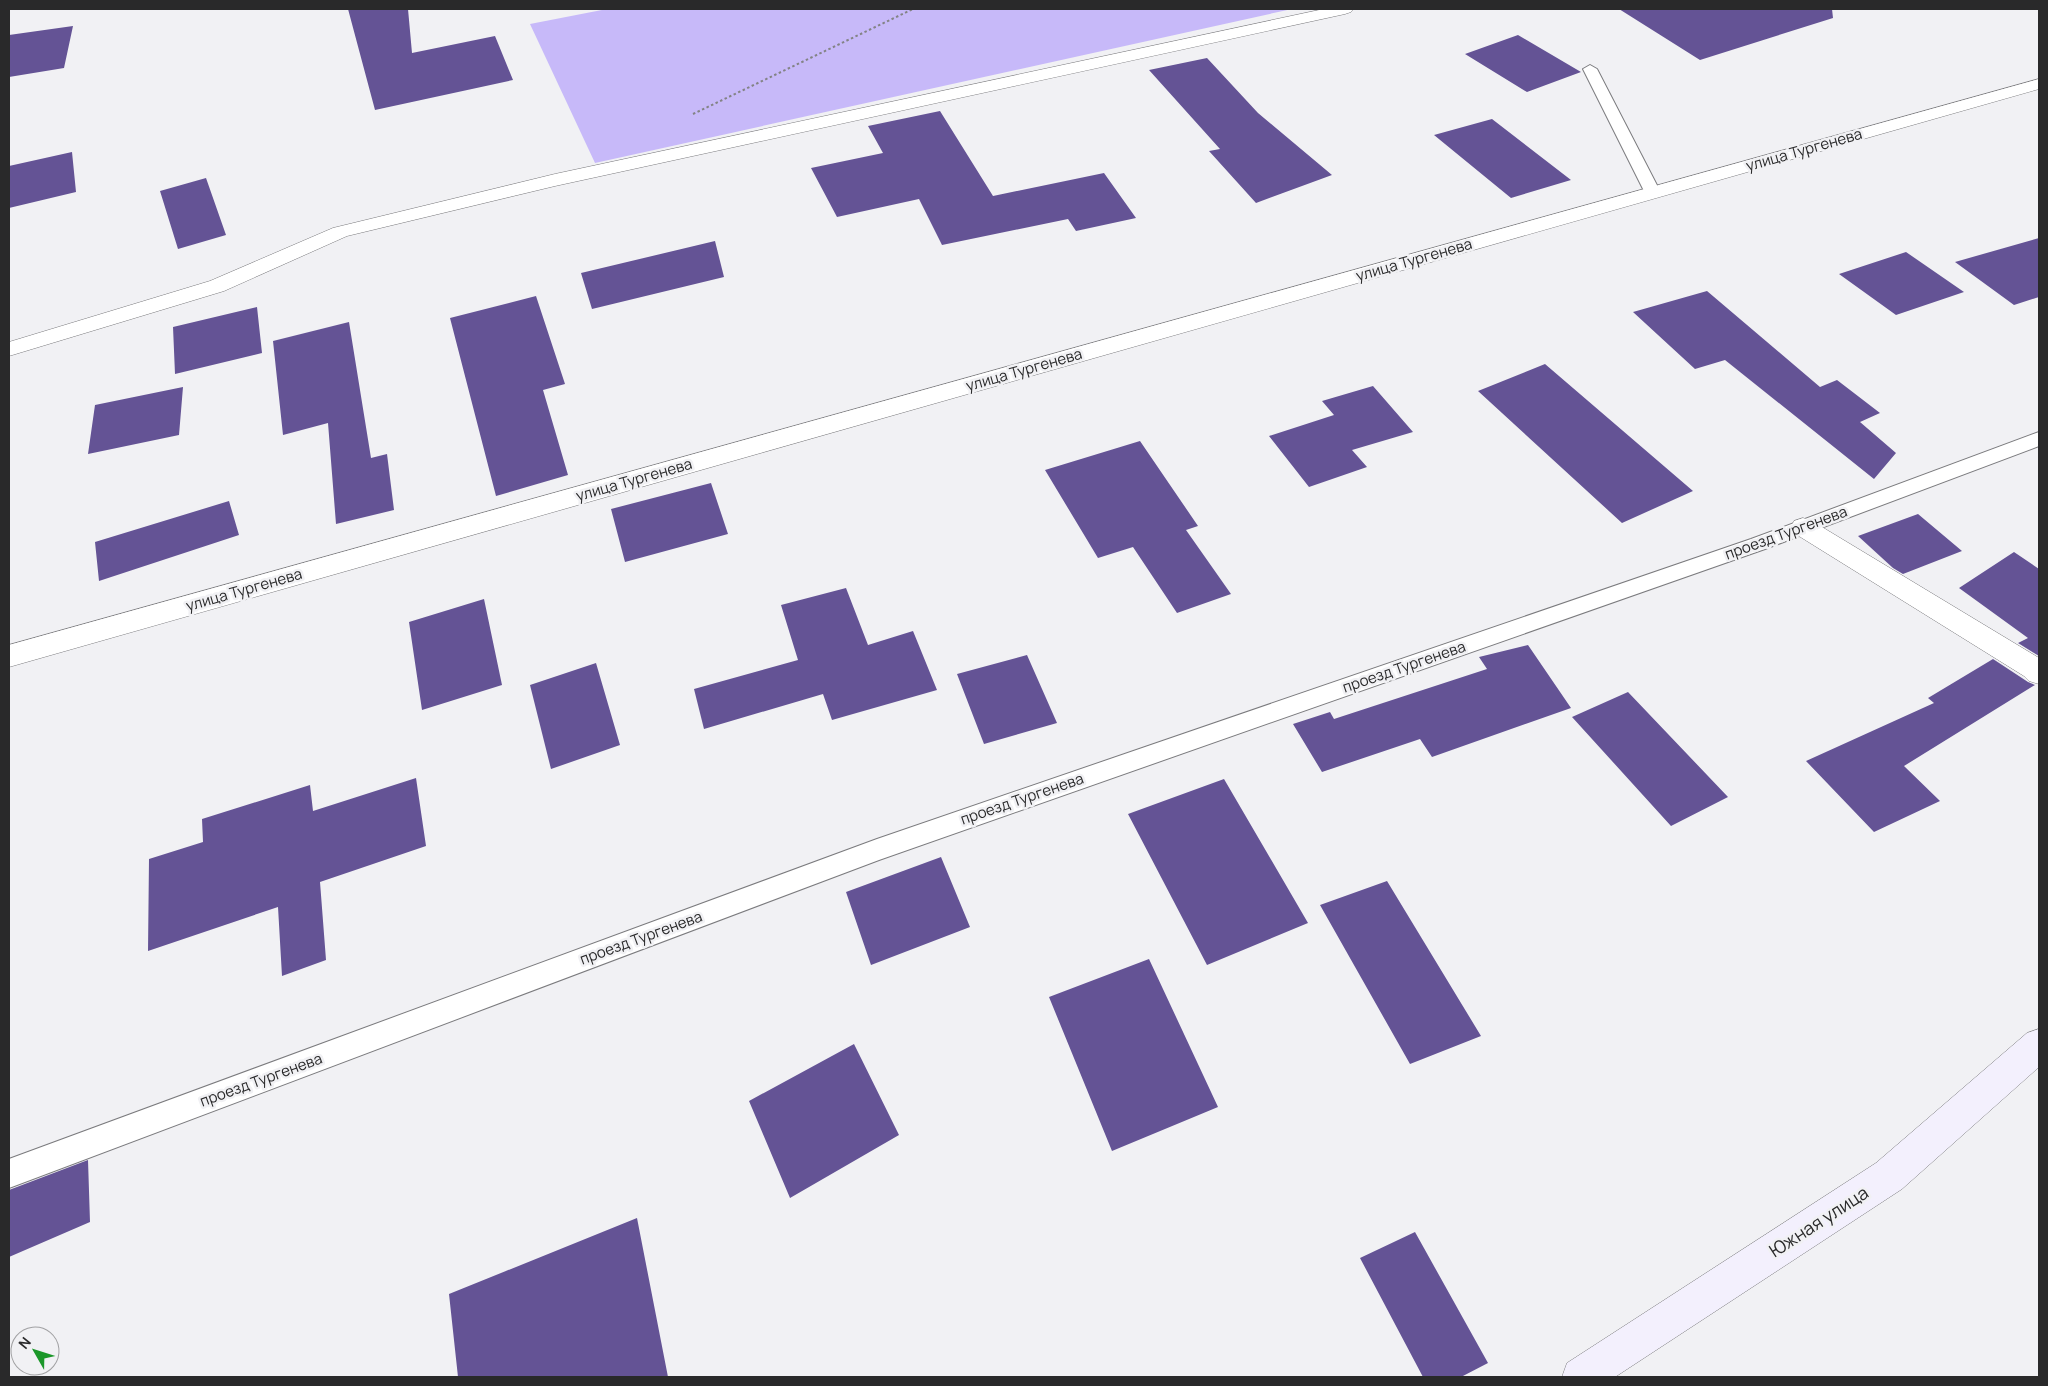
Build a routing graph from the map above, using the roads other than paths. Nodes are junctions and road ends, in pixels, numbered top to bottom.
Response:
1 (1345, 9) edge
2 (1590, 69) dead end
3 (2039, 84) edge
4 (1653, 193) junction
5 (9, 348) edge
6 (2039, 439) edge
7 (1803, 527) junction
8 (9, 656) edge
9 (2039, 673) edge
10 (2039, 1045) edge
11 (9, 1174) edge
12 (1581, 1377) edge

1 - 5 street
2 - 4 lane
3 - 4 street, улица Тургенева
4 - 8 street, улица Тургенева
6 - 7 lane, проезд Тургенева
7 - 9 street
7 - 11 lane, проезд Тургенева
10 - 12 street, Южная улица

